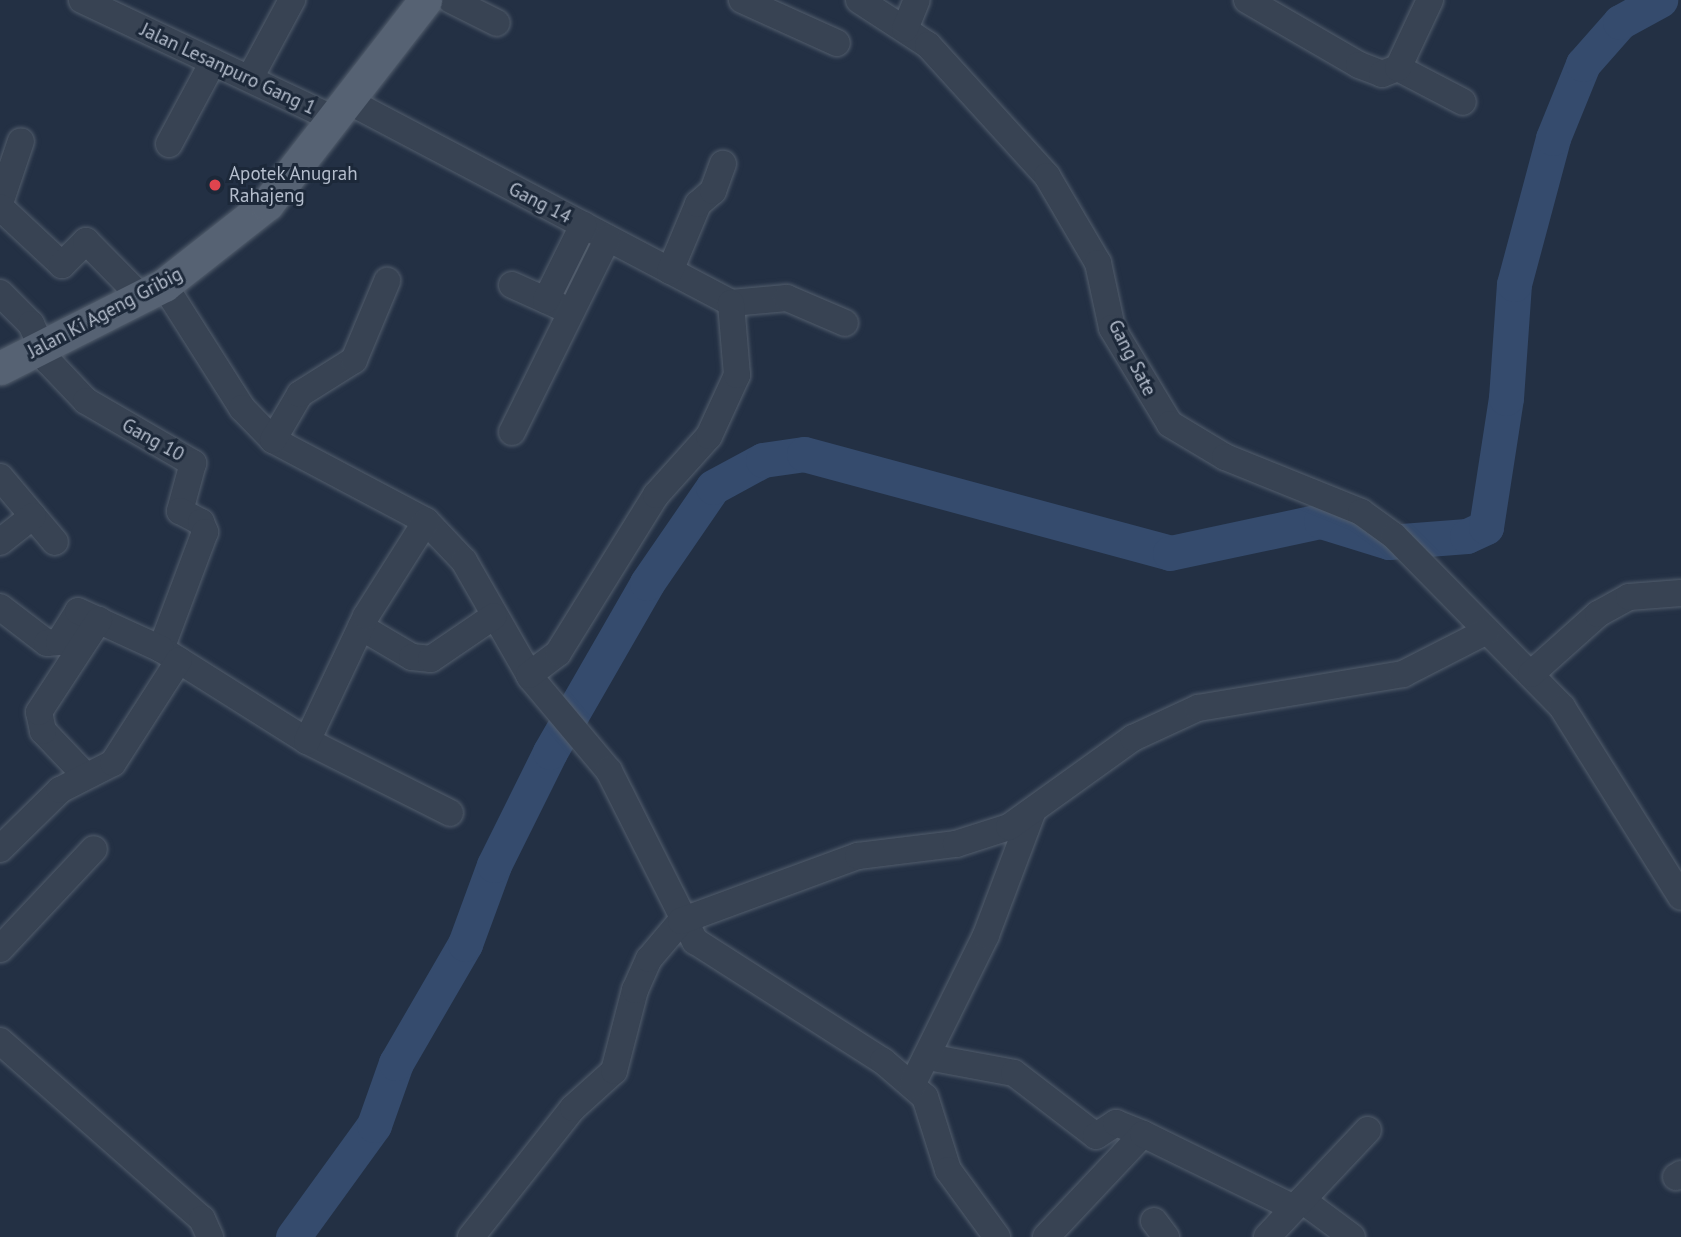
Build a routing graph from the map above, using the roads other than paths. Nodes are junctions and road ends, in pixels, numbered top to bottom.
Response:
1 (82, 0) edge
2 (292, 0) edge
3 (425, 0) edge
4 (451, 0) edge
5 (742, 0) edge
6 (859, 0) edge
7 (917, 0) edge
8 (1247, 0) edge
9 (1430, 0) edge
10 (497, 23) dead end
11 (905, 29) junction
12 (837, 43) dead end
13 (213, 62) junction
14 (1398, 68) junction
15 (250, 78) junction
16 (1464, 102) dead end
17 (343, 111) junction
18 (21, 141) dead end
19 (169, 144) dead end
20 (723, 164) dead end
21 (0, 205) edge
22 (583, 225) junction
23 (608, 239) junction
24 (670, 271) junction
25 (387, 281) dead end
26 (512, 285) dead end
27 (153, 291) junction
28 (0, 293) edge
29 (546, 300) junction
30 (731, 303) junction
31 (572, 312) junction
32 (845, 323) dead end
33 (43, 348) junction
34 (0, 368) edge
35 (512, 432) dead end
36 (273, 440) junction
37 (0, 477) edge
38 (33, 516) junction
39 (426, 521) junction
40 (55, 541) dead end
41 (0, 542) edge
42 (1681, 593) edge
43 (0, 607) edge
44 (89, 616) junction
45 (494, 616) junction
46 (361, 627) junction
47 (1487, 632) junction
48 (170, 654) junction
49 (1531, 674) junction
50 (530, 677) junction
51 (307, 741) junction
52 (83, 773) junction
53 (450, 813) dead end
54 (1032, 813) junction
55 (0, 849) edge
56 (94, 849) dead end
57 (1681, 897) edge
58 (677, 910) junction
59 (0, 949) edge
60 (3, 1049) edge
61 (928, 1057) junction
62 (912, 1085) junction
63 (1368, 1130) dead end
64 (1143, 1134) junction
65 (1298, 1204) junction
66 (210, 1237) edge
67 (471, 1237) edge
68 (997, 1237) edge
69 (1046, 1237) edge
70 (1267, 1237) edge
71 (1352, 1237) edge

1 - 13 street, Jalan Lesanpuro Gang 1
2 - 15 street
3 - 17 main road, Jalan Ki Ageng Gribig
4 - 10 street
5 - 12 street
6 - 11 street, Gang Sate
7 - 11 street
8 - 14 street
9 - 14 street
11 - 47 street, Gang Sate
13 - 15 street, Jalan Lesanpuro Gang 1
13 - 19 street
14 - 16 street
15 - 17 street, Jalan Lesanpuro Gang 1
17 - 22 street, Gang 14
17 - 27 main road, Jalan Ki Ageng Gribig
18 - 21 street
20 - 24 street
21 - 27 street
22 - 23 street, Gang 14
22 - 29 street
23 - 24 street, Gang 14
23 - 31 street
24 - 30 street, Gang 14
25 - 36 street
26 - 29 street
27 - 33 main road, Jalan Ki Ageng Gribig
27 - 36 street
28 - 33 street
29 - 31 street
30 - 32 street
30 - 50 street
31 - 35 street
33 - 34 main road, Jalan Ki Ageng Gribig
33 - 48 street, Gang 10
36 - 39 street
37 - 38 street
38 - 40 street
38 - 41 street
39 - 45 street
39 - 46 street
42 - 49 street
43 - 44 street
44 - 48 street
44 - 52 street
45 - 46 street
45 - 50 street
46 - 51 street
47 - 49 street, Gang Sate
47 - 54 street
48 - 51 street
48 - 52 street
49 - 57 street, Gang Sate
50 - 58 street
51 - 53 street
52 - 55 street
54 - 58 street
54 - 61 street
56 - 59 street
58 - 62 street
58 - 67 street
60 - 66 street
61 - 62 street
61 - 64 street
62 - 68 street
63 - 65 street
64 - 65 street
64 - 69 street
65 - 70 street
65 - 71 street

